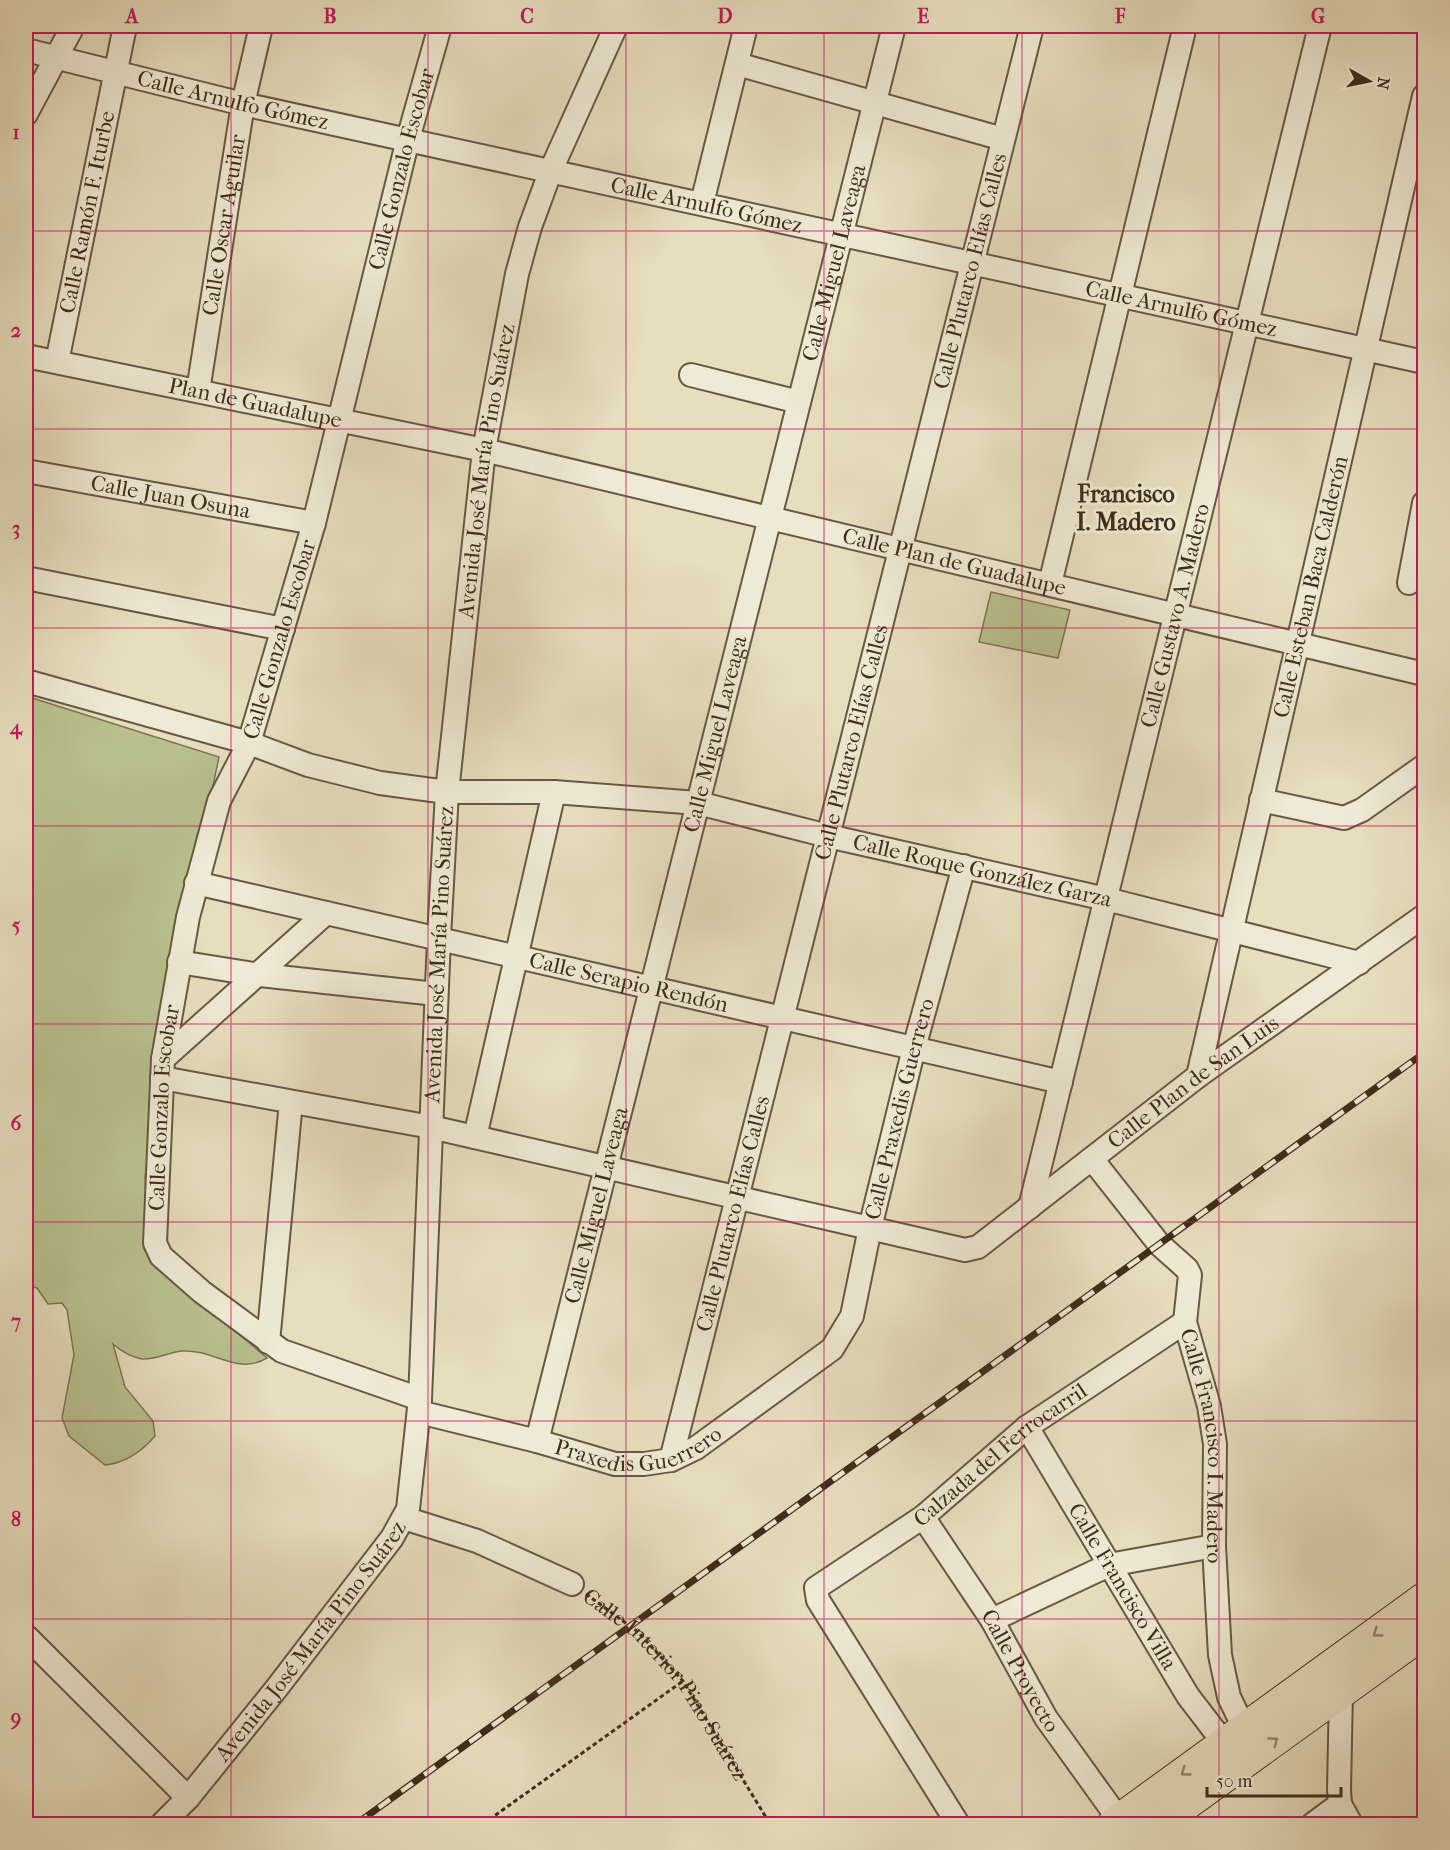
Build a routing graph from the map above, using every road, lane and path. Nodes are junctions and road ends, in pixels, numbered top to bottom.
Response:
1 (74, 26) edge
2 (125, 26) edge
3 (261, 26) edge
4 (440, 26) edge
5 (616, 26) edge
6 (746, 26) edge
7 (894, 26) edge
8 (1032, 26) edge
9 (1185, 26) edge
10 (1320, 26) edge
11 (26, 50) edge
12 (56, 58) junction
13 (737, 64) junction
14 (115, 74) junction
15 (1425, 96) edge
16 (875, 101) junction
17 (243, 104) junction
18 (26, 114) edge
19 (1003, 139) junction
20 (408, 140) junction
21 (551, 170) junction
22 (702, 203) junction
23 (841, 234) junction
24 (972, 263) junction
25 (1120, 295) junction
26 (1247, 323) junction
27 (1366, 349) junction
28 (26, 356) edge
29 (57, 362) junction
30 (1425, 362) edge
31 (691, 375) dead end
32 (198, 391) junction
33 (799, 402) junction
34 (338, 418) junction
35 (484, 450) junction
36 (26, 471) edge
37 (1425, 503) edge
38 (770, 518) junction
39 (314, 523) junction
40 (900, 549) junction
41 (26, 578) edge
42 (1409, 583) dead end
43 (1050, 584) junction
44 (1176, 615) junction
45 (283, 629) junction
46 (1298, 644) junction
47 (1425, 674) edge
48 (26, 681) edge
49 (249, 743) junction
50 (1425, 766) edge
51 (447, 792) junction
52 (554, 792) junction
53 (1262, 800) junction
54 (698, 803) junction
55 (828, 836) junction
56 (964, 866) junction
57 (196, 883) junction
58 (1106, 898) junction
59 (326, 913) junction
60 (1425, 916) edge
61 (1231, 930) junction
62 (438, 938) junction
63 (517, 957) junction
64 (179, 962) junction
65 (1359, 963) junction
66 (260, 975) junction
67 (651, 988) junction
68 (436, 994) junction
69 (782, 1018) junction
70 (914, 1048) junction
71 (162, 1068) junction
72 (1198, 1076) junction
73 (1061, 1082) junction
74 (291, 1102) junction
75 (431, 1127) junction
76 (475, 1137) junction
77 (1092, 1160) junction
78 (606, 1167) junction
79 (737, 1197) junction
80 (1030, 1207) junction
81 (870, 1228) junction
82 (161, 1256) joint
83 (1185, 1322) junction
84 (268, 1342) junction
85 (832, 1349) joint
86 (419, 1412) junction
87 (1027, 1427) junction
88 (537, 1441) junction
89 (671, 1460) junction
90 (923, 1516) junction
91 (404, 1518) junction
92 (1214, 1546) junction
93 (1109, 1565) junction
94 (572, 1584) joint
95 (1425, 1599) edge
96 (992, 1620) junction
97 (1425, 1632) edge
98 (26, 1636) edge
99 (683, 1681) junction
100 (1341, 1692) junction
101 (1235, 1736) junction
102 (188, 1798) junction
103 (1340, 1804) junction
104 (1117, 1822) edge
105 (162, 1824) edge
106 (483, 1824) edge
107 (770, 1824) edge
108 (958, 1824) edge
109 (1158, 1824) edge
110 (1313, 1824) edge
111 (1351, 1824) edge

1 - 12 street
2 - 14 street, Calle Ramón F. Iturbe
3 - 17 street, Calle Oscar Aguilar
4 - 20 street, Calle Gonzalo Escobar
5 - 21 street, Avenida José María Pino Suárez
6 - 13 street
7 - 16 street, Calle Miguel Laveaga
8 - 19 street, Calle Plutarco Elías Calles
9 - 25 street
10 - 26 street, Calle Gustavo A. Madero
11 - 12 street, Calle Arnulfo Gómez
12 - 14 street, Calle Arnulfo Gómez
12 - 18 street
13 - 16 street
13 - 22 street
14 - 17 street, Calle Arnulfo Gómez
14 - 29 street, Calle Ramón F. Iturbe
15 - 27 street, Calle Esteban Baca Calderón
16 - 19 street
16 - 23 street, Calle Miguel Laveaga
17 - 20 street, Calle Arnulfo Gómez
17 - 32 street, Calle Oscar Aguilar
19 - 24 street, Calle Plutarco Elías Calles
20 - 21 street, Calle Arnulfo Gómez
20 - 34 street, Calle Gonzalo Escobar
21 - 22 street, Calle Arnulfo Gómez
21 - 35 street, Avenida José María Pino Suárez
22 - 23 street, Calle Arnulfo Gómez
23 - 24 street, Calle Arnulfo Gómez
23 - 33 street, Calle Miguel Laveaga
24 - 25 street, Calle Arnulfo Gómez
24 - 40 street, Calle Plutarco Elías Calles
25 - 26 street, Calle Arnulfo Gómez
25 - 43 street
26 - 27 street, Calle Arnulfo Gómez
26 - 44 street, Calle Gustavo A. Madero
27 - 30 street, Calle Arnulfo Gómez
27 - 46 street, Calle Esteban Baca Calderón
28 - 29 street, Plan de Guadalupe
29 - 32 street, Plan de Guadalupe
31 - 33 street
32 - 34 street, Plan de Guadalupe
33 - 38 street, Calle Miguel Laveaga
34 - 35 street, Plan de Guadalupe
34 - 39 street, Calle Gonzalo Escobar
35 - 38 street, Calle Plan de Guadalupe
35 - 51 street, Avenida José María Pino Suárez
36 - 39 street, Calle Juan Osuna
37 - 42 street
38 - 40 street, Calle Plan de Guadalupe
38 - 54 street, Calle Miguel Laveaga
39 - 45 street, Calle Gonzalo Escobar
40 - 43 street, Calle Plan de Guadalupe
40 - 55 street, Calle Plutarco Elías Calles
41 - 45 street
43 - 44 street, Calle Plan de Guadalupe
44 - 46 street, Calle Plan de Guadalupe
44 - 58 street, Calle Gustavo A. Madero
45 - 49 street, Calle Gonzalo Escobar
46 - 47 street, Calle Plan de Guadalupe
46 - 53 street, Calle Esteban Baca Calderón
48 - 49 street, Calle Roque González Garza
49 - 51 street, Calle Roque González Garza
49 - 57 street, Calle Gonzalo Escobar
50 - 53 street
51 - 52 street, Calle Roque González Garza
51 - 62 street, Avenida José María Pino Suárez
52 - 54 street, Calle Roque González Garza
52 - 63 street
53 - 61 street, Calle Esteban Baca Calderón
54 - 55 street, Calle Roque González Garza
54 - 67 street, Calle Miguel Laveaga
55 - 56 street, Calle Roque González Garza
55 - 69 street, Calle Plutarco Elías Calles
56 - 58 street, Calle Roque González Garza
56 - 70 street, Calle Praxedis Guerrero
57 - 59 street, Calle Serapio Rendón
57 - 64 street, Calle Gonzalo Escobar
58 - 61 street, Calle Roque González Garza
58 - 73 street, Calle Gustavo A. Madero
59 - 62 street, Calle Serapio Rendón
59 - 66 street
60 - 65 street, Calle Plan de San Luis
61 - 65 street, Calle Roque González Garza
61 - 72 street, Calle Esteban Baca Calderón
62 - 63 street, Calle Serapio Rendón
62 - 68 street, Avenida José María Pino Suárez
63 - 67 street, Calle Serapio Rendón
63 - 76 street
64 - 66 street
64 - 71 street, Calle Gonzalo Escobar
65 - 72 street, Calle Plan de San Luis
66 - 68 street
66 - 71 street
67 - 69 street, Calle Serapio Rendón
67 - 78 street, Calle Miguel Laveaga
68 - 75 street, Avenida José María Pino Suárez
69 - 70 street, Calle Serapio Rendón
69 - 79 street, Calle Plutarco Elías Calles
70 - 73 street, Calle Serapio Rendón
70 - 81 street, Calle Praxedis Guerrero
71 - 74 street
71 - 82 street, Calle Gonzalo Escobar
72 - 77 street, Calle Plan de San Luis
73 - 80 street, Calle Gustavo A. Madero
74 - 75 street
74 - 84 street
75 - 76 street
75 - 86 street, Avenida José María Pino Suárez
76 - 78 street
77 - 80 street, Calle Plan de San Luis
77 - 83 street, Calle Francisco I. Madero
78 - 79 street
78 - 88 street, Calle Miguel Laveaga
79 - 81 street
79 - 89 street, Calle Plutarco Elías Calles
80 - 81 street, Calle Plan de San Luis
81 - 85 street, Calle Praxedis Guerrero
82 - 84 street, Praxedis Guerrero
83 - 87 street, Calzada del Ferrocarril
83 - 92 street, Calle Francisco I. Madero
84 - 86 street, Praxedis Guerrero
85 - 89 street, Praxedis Guerrero
86 - 88 street, Praxedis Guerrero
86 - 91 street, Avenida José María Pino Suárez
87 - 90 street, Calzada del Ferrocarril
87 - 93 street, Calle Francisco Villa
88 - 89 street, Praxedis Guerrero
90 - 96 street, Calle Proyecto
90 - 108 street, Calzada del Ferrocarril
91 - 94 street, Calle Interior Pino Suárez
91 - 102 street, Avenida José María Pino Suárez
92 - 93 street
92 - 101 street, Calle Francisco I. Madero
93 - 96 street
93 - 101 street, Calle Francisco Villa
94 - 99 path, Calle Interior Pino Suárez
95 -> 101 highway
96 - 104 street, Calle Proyecto
97 - 100 highway
98 - 102 street
99 - 106 path
99 - 107 path, Calle Interior Pino Suárez
100 - 103 street
109 -> 100 highway
101 -> 104 highway
102 - 105 street, Avenida José María Pino Suárez
103 - 110 street
103 - 111 street

